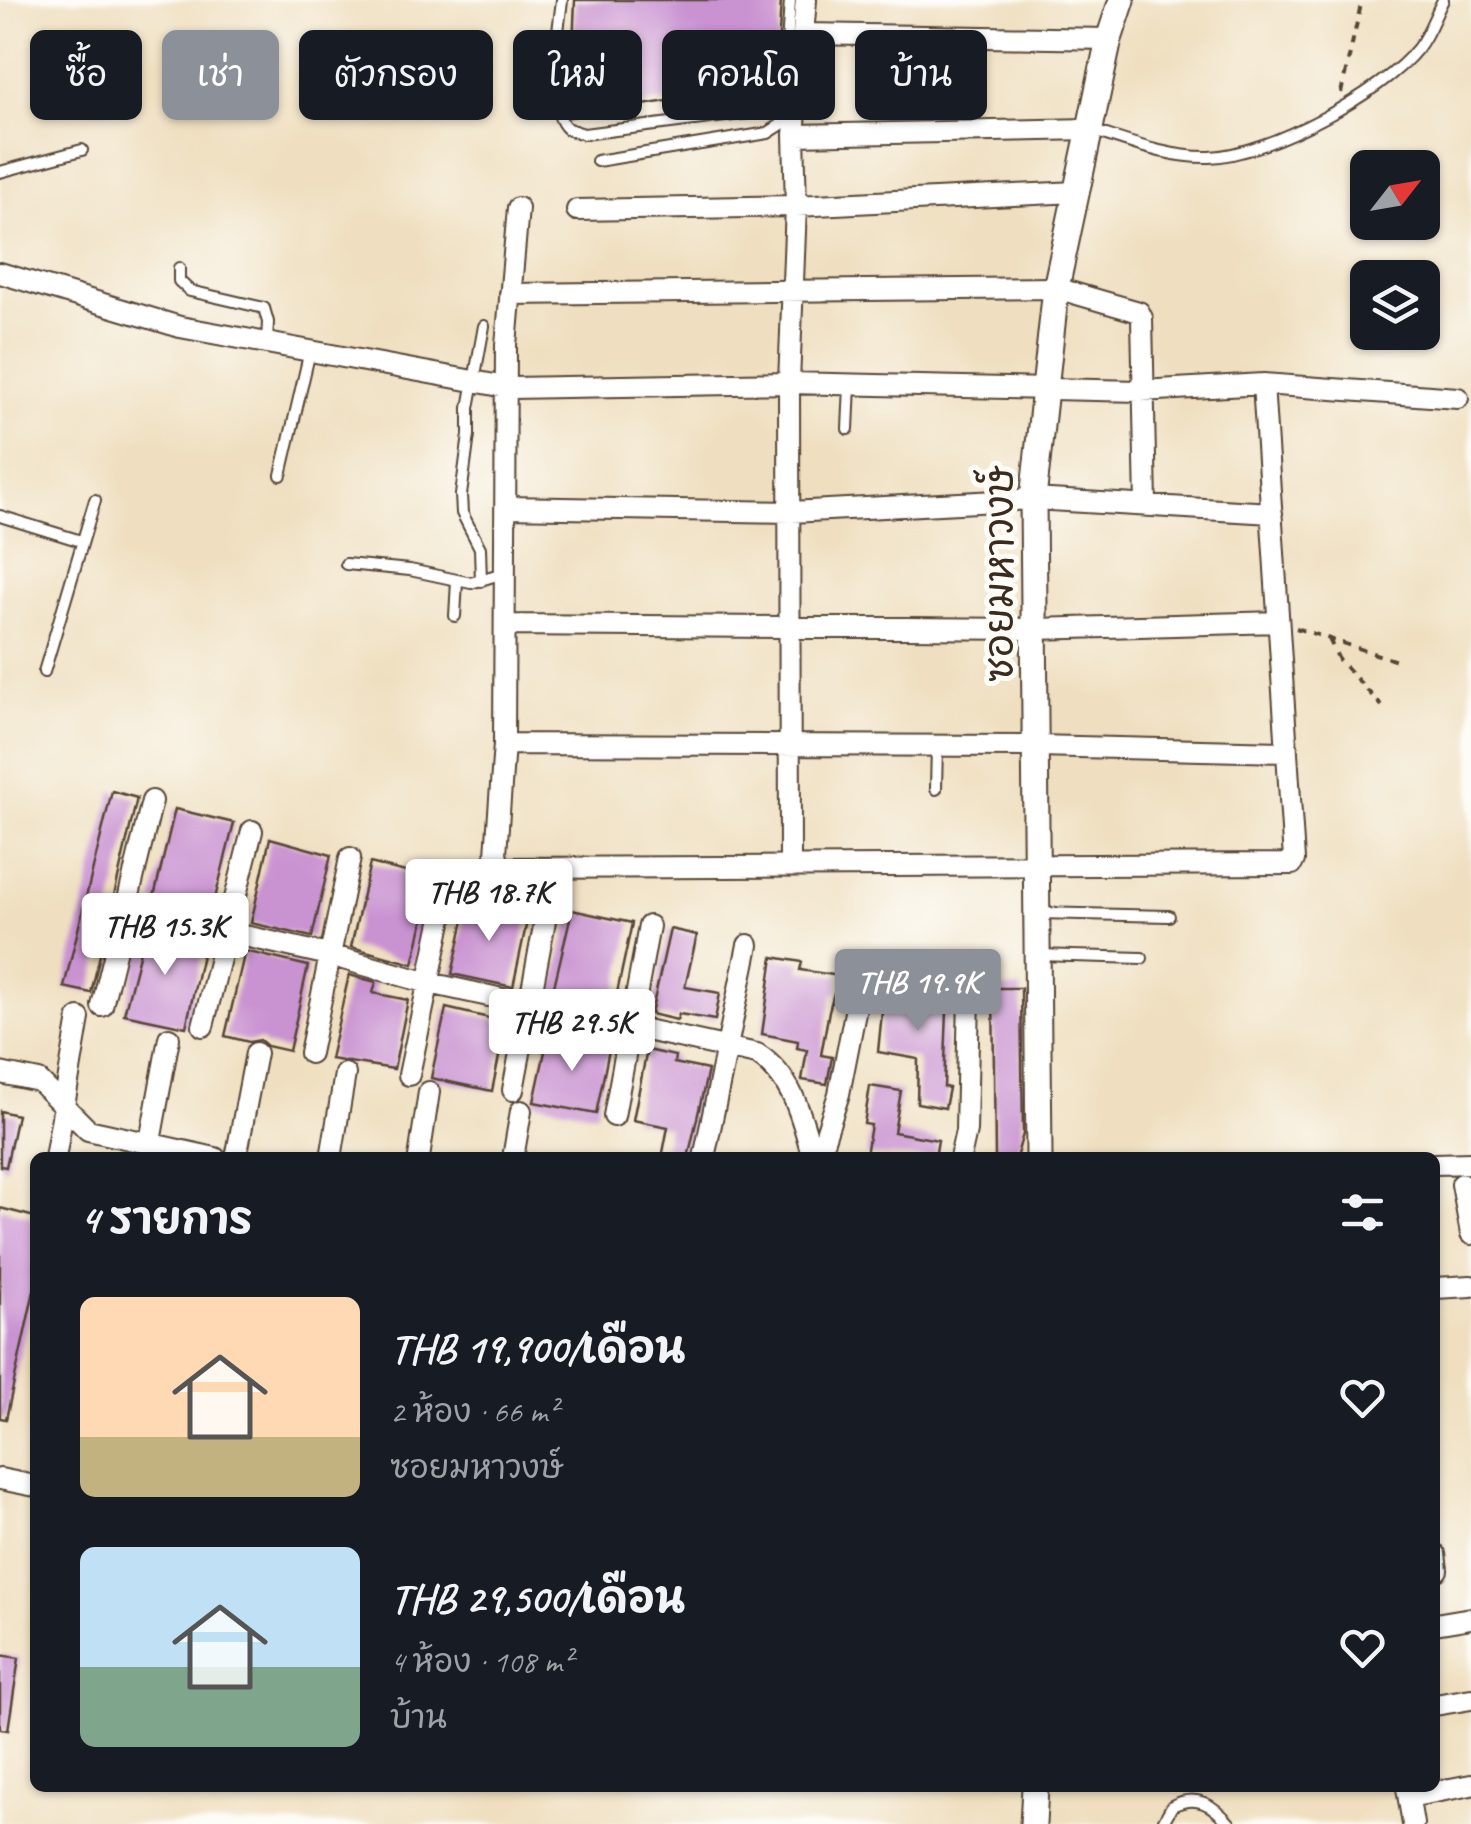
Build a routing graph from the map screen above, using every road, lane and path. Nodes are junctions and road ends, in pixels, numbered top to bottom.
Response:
1 (562, 0) edge
2 (790, 0) edge
3 (806, 0) edge
4 (1122, 0) edge
5 (1362, 0) edge
6 (1443, 0) edge
7 (788, 30) edge
8 (805, 30) edge
9 (835, 35) edge
10 (1110, 40) junction
11 (1337, 108) junction
12 (684, 120) edge
13 (782, 120) edge
14 (796, 120) edge
15 (1090, 129) junction
16 (794, 136) junction
17 (82, 150) dead end
18 (597, 160) dead end
19 (0, 172) edge
20 (1076, 192) junction
21 (796, 206) junction
22 (518, 208) dead end
23 (576, 210) dead end
24 (179, 268) dead end
25 (0, 272) edge
26 (1056, 288) junction
27 (794, 290) junction
28 (512, 294) junction
29 (484, 326) dead end
30 (267, 343) junction
31 (310, 352) junction
32 (473, 382) junction
33 (789, 383) junction
34 (850, 384) junction
35 (1263, 384) junction
36 (1046, 387) junction
37 (508, 388) junction
38 (1141, 391) junction
39 (1458, 398) dead end
40 (848, 430) dead end
41 (281, 475) dead end
42 (1033, 499) junction
43 (95, 500) dead end
44 (1146, 505) junction
45 (506, 507) junction
46 (790, 512) junction
47 (1272, 513) junction
48 (0, 516) edge
49 (82, 541) junction
50 (346, 564) dead end
51 (506, 572) junction
52 (456, 581) junction
53 (481, 581) junction
54 (455, 616) dead end
55 (1278, 622) junction
56 (506, 625) junction
57 (1036, 628) junction
58 (790, 629) junction
59 (1329, 639) junction
60 (1400, 662) dead end
61 (44, 672) dead end
62 (1382, 706) dead end
63 (504, 744) junction
64 (937, 745) junction
65 (790, 746) junction
66 (1038, 746) junction
67 (1285, 752) junction
68 (936, 790) dead end
69 (152, 801) dead end
70 (252, 830) dead end
71 (350, 858) dead end
72 (790, 866) junction
73 (1036, 866) junction
74 (449, 884) dead end
75 (548, 906) dead end
76 (125, 908) junction
77 (1036, 913) junction
78 (1169, 916) dead end
79 (650, 926) dead end
80 (226, 932) junction
81 (748, 944) dead end
82 (329, 955) junction
83 (1036, 955) junction
84 (1142, 958) dead end
85 (862, 977) dead end
86 (430, 983) junction
87 (969, 994) dead end
88 (529, 1005) junction
89 (102, 1006) dead end
90 (79, 1018) dead end
91 (203, 1026) dead end
92 (632, 1027) junction
93 (170, 1038) dead end
94 (727, 1045) junction
95 (256, 1052) dead end
96 (310, 1053) dead end
97 (0, 1073) edge
98 (345, 1074) dead end
99 (409, 1076) dead end
100 (513, 1090) dead end
101 (429, 1092) dead end
102 (64, 1106) junction
103 (521, 1111) dead end
104 (614, 1116) dead end
105 (148, 1150) edge
106 (56, 1152) edge
107 (237, 1152) edge
108 (333, 1152) edge
109 (420, 1152) edge
110 (515, 1152) edge
111 (705, 1152) edge
112 (813, 1152) edge
113 (817, 1152) edge
114 (961, 1152) edge
115 (1039, 1152) edge
116 (1471, 1163) edge
117 (1440, 1164) edge
118 (1462, 1184) dead end
119 (1471, 1234) edge
120 (1471, 1286) edge
121 (1440, 1288) edge
122 (0, 1479) edge
123 (30, 1485) edge
124 (1471, 1618) edge
125 (1440, 1623) edge
126 (1471, 1699) edge
127 (1440, 1704) edge
128 (1471, 1785) edge
129 (1440, 1788) edge
130 (1035, 1792) edge
131 (1408, 1792) edge
132 (1033, 1824) edge
133 (1162, 1824) edge
134 (1230, 1824) edge
135 (1412, 1824) edge

1 - 12 lane
2 - 7 lane
3 - 8 street
4 - 10 street, ซอยมหาวงษ์
5 - 11 path
6 - 11 lane
9 - 10 street
10 - 15 street, ซอยมหาวงษ์
11 - 15 lane
13 - 18 lane
14 - 16 street
15 - 16 street
15 - 20 street, ซอยมหาวงษ์
16 - 21 street
17 - 19 lane
20 - 21 street
20 - 26 street, ซอยมหาวงษ์
21 - 23 street
21 - 27 street
22 - 28 street
24 - 30 lane
25 - 30 street
26 - 27 street
26 - 36 street, ซอยมหาวงษ์
26 - 38 street
27 - 28 street
27 - 33 street
28 - 37 street
29 - 32 lane
30 - 31 street
31 - 32 street
31 - 41 lane
32 - 37 street
32 - 53 lane
33 - 34 street
33 - 37 street
33 - 46 street
34 - 36 street
34 - 40 lane
35 - 38 street
35 - 39 street
35 - 47 street
36 - 38 street
36 - 42 street, ซอยมหาวงษ์
37 - 45 street
38 - 44 street
42 - 44 street
42 - 46 street
42 - 57 street, ซอยมหาวงษ์
43 - 49 lane
44 - 47 street
45 - 46 street
45 - 51 street
46 - 58 street
47 - 55 street
48 - 49 lane
49 - 61 lane
50 - 52 lane
51 - 53 lane
51 - 56 street
52 - 53 lane
52 - 54 lane
55 - 57 street
55 - 59 path
55 - 67 street
56 - 58 street
56 - 63 street
57 - 58 street
57 - 66 street, ซอยมหาวงษ์
58 - 65 street
59 - 60 path
59 - 62 path
63 - 65 street
63 - 72 street
64 - 65 street
64 - 66 street
64 - 68 lane
65 - 72 street
66 - 67 street
66 - 73 street, ซอยมหาวงษ์
67 - 73 street
69 - 76 street
70 - 80 street
71 - 82 street
72 - 73 street
73 - 77 street, ซอยมหาวงษ์
74 - 86 street
75 - 88 street
76 - 80 street
76 - 89 street
77 - 78 lane
77 - 83 street, ซอยมหาวงษ์
79 - 92 street
80 - 82 street
80 - 91 street
81 - 94 street
82 - 86 street
82 - 96 street
83 - 84 lane
83 - 115 street, ซอยมหาวงษ์
85 - 113 street
86 - 88 street
86 - 99 street
87 - 114 street
88 - 92 street
88 - 100 street
90 - 102 street
92 - 94 street
92 - 104 street
93 - 105 street
94 - 111 street
94 - 112 street
95 - 107 street
97 - 102 street
98 - 108 street
101 - 109 street
102 - 105 street
102 - 106 street
103 - 110 street
116 - 117 street
118 - 119 street
120 - 121 street
122 - 123 street
124 - 125 street
126 - 127 street
128 - 129 street
130 - 132 street
131 - 135 street
133 - 134 lane

